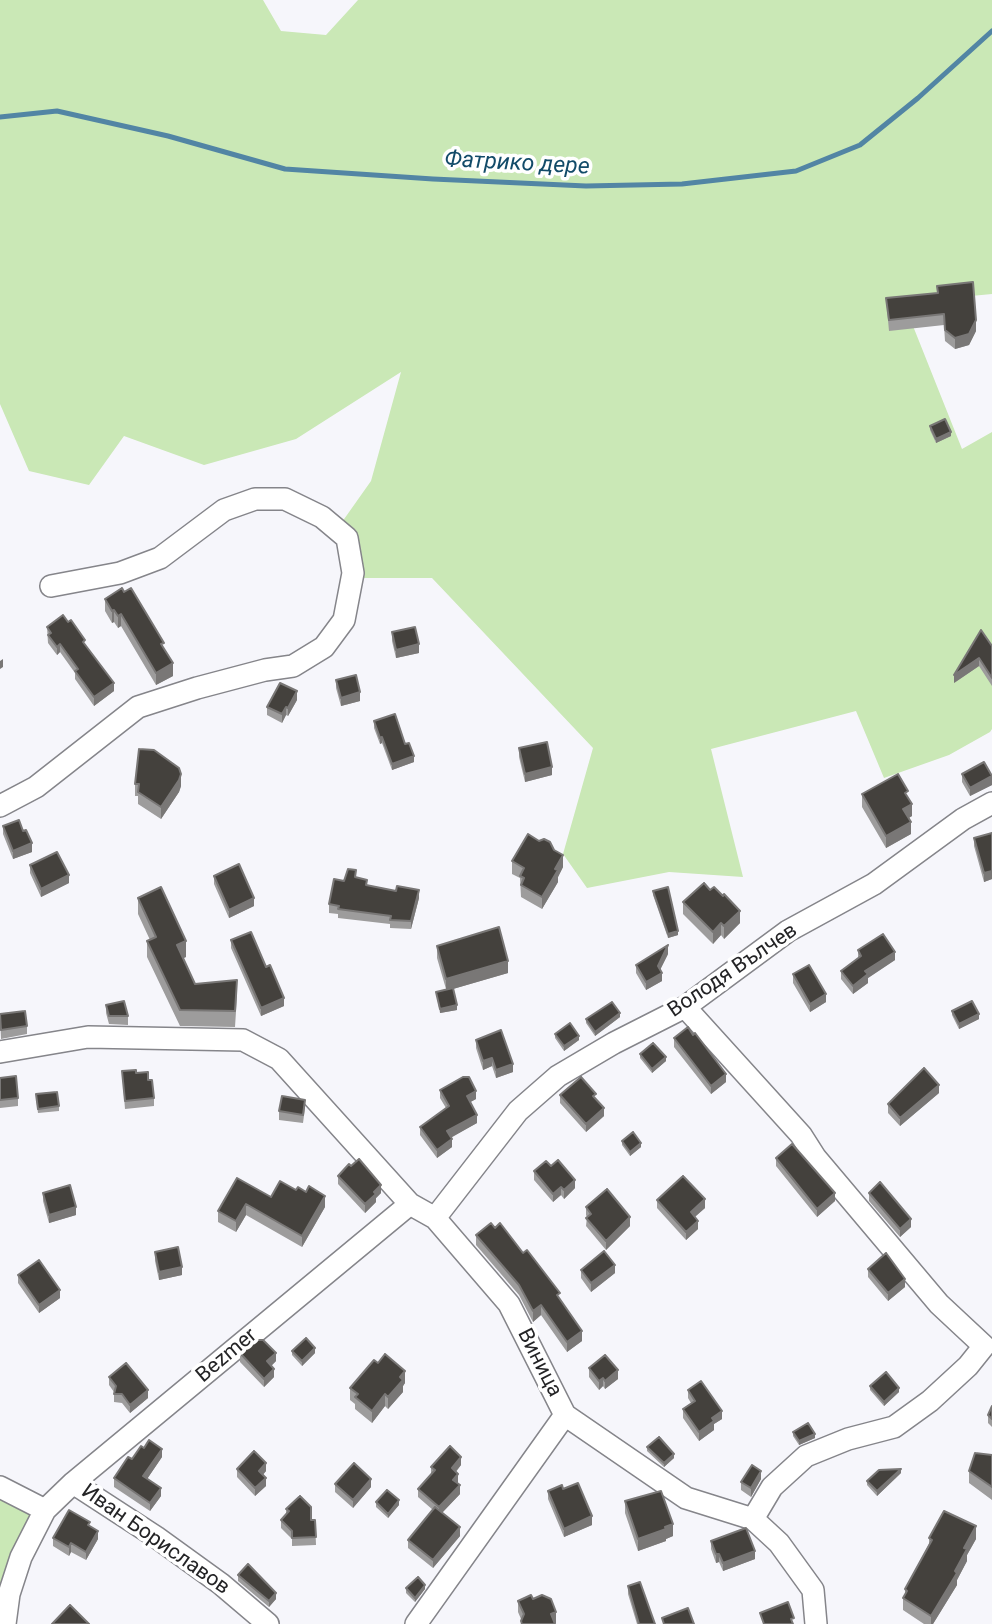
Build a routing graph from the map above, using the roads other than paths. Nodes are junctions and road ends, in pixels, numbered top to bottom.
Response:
1 (51, 586) dead end
2 (992, 803) edge
3 (0, 806) edge
4 (685, 1007) junction
5 (0, 1052) edge
6 (410, 1204) junction
7 (435, 1218) junction
8 (565, 1415) junction
9 (73, 1483) junction
10 (0, 1487) edge
11 (45, 1510) junction
12 (753, 1519) junction
13 (5, 1624) edge
14 (268, 1624) edge
15 (416, 1624) edge
16 (816, 1624) edge

1 - 3 street
2 - 4 street, Володя Вълчев
4 - 7 street, Володя Вълчев
4 - 12 street
5 - 6 street, Виница
6 - 7 street, Виница
6 - 9 street, Bezmer
7 - 8 street, Виница
8 - 12 street, Виница
8 - 15 street
9 - 11 street, Bezmer
9 - 14 street, Иван Бориславов
10 - 11 street
11 - 13 street, Bezmer
12 - 16 street, Виница

